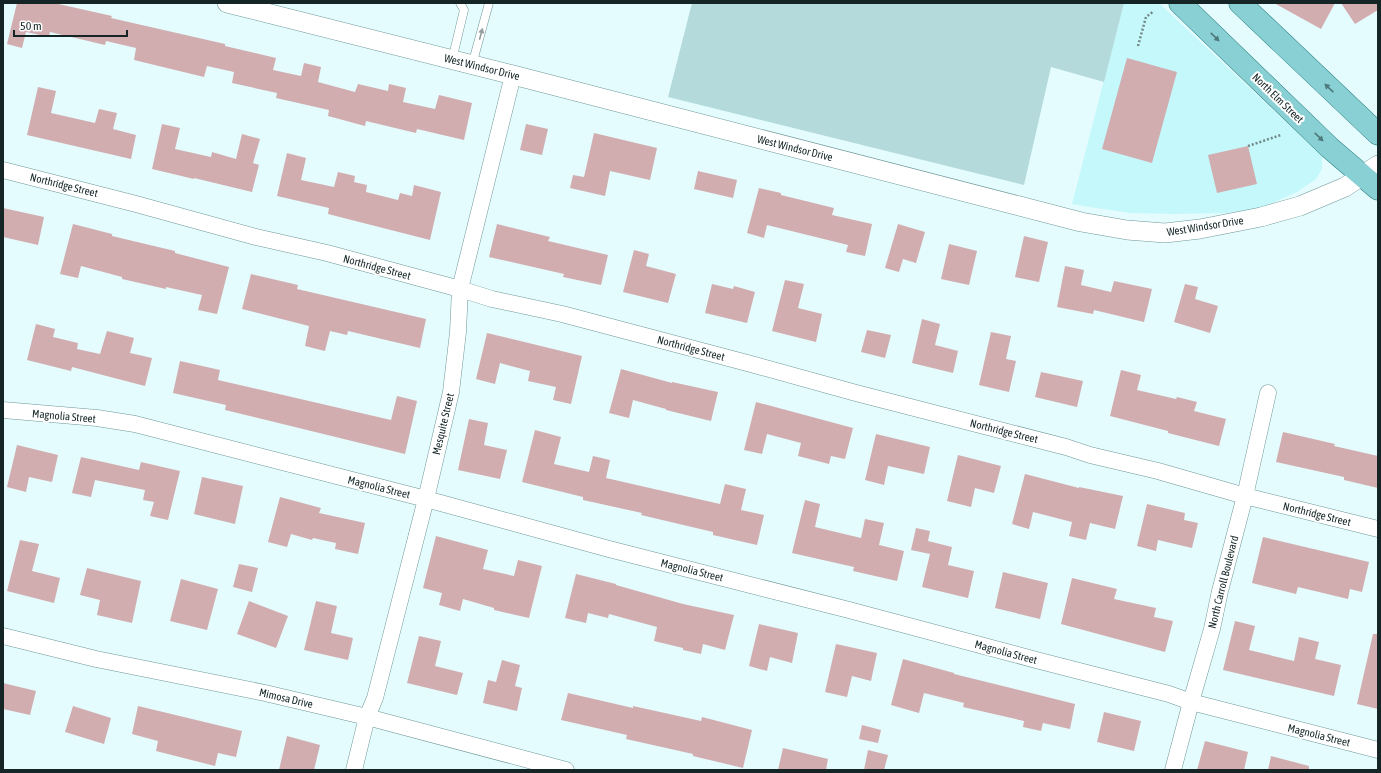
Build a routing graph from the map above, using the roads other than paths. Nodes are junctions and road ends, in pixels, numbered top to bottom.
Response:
1 (227, 3) edge
2 (460, 3) edge
3 (489, 3) edge
4 (1180, 3) edge
5 (1240, 3) edge
6 (452, 60) junction
7 (472, 65) junction
8 (513, 75) junction
9 (1378, 134) edge
10 (3, 170) edge
11 (1370, 170) edge
12 (1378, 190) edge
13 (460, 289) junction
14 (1268, 393) dead end
15 (3, 410) edge
16 (1245, 496) junction
17 (426, 499) junction
18 (1378, 529) edge
19 (3, 636) edge
20 (1191, 702) junction
21 (367, 717) junction
22 (1378, 750) edge
23 (354, 770) edge
24 (566, 770) edge
25 (1173, 770) edge

1 - 6 street, West Windsor Drive
2 - 6 lane
7 -> 3 lane
4 -> 11 main road, North Elm Street
9 -> 5 main road
6 - 7 street, West Windsor Drive
7 - 8 street, West Windsor Drive
8 - 11 street, West Windsor Drive
8 - 13 street, Mesquite Street
10 - 13 street, Northridge Street
11 - 12 main road, North Elm Street
13 - 16 street, Northridge Street
13 - 17 street, Mesquite Street
14 - 16 street, North Carroll Boulevard
15 - 17 street, Magnolia Street
16 - 18 street, Northridge Street
16 - 20 street, North Carroll Boulevard
17 - 20 street, Magnolia Street
17 - 21 street, Mesquite Street
19 - 21 street, Mimosa Drive
20 - 22 street, Magnolia Street
20 - 25 street, North Carroll Boulevard
21 - 23 street, Mesquite Street
21 - 24 street, Mimosa Drive

